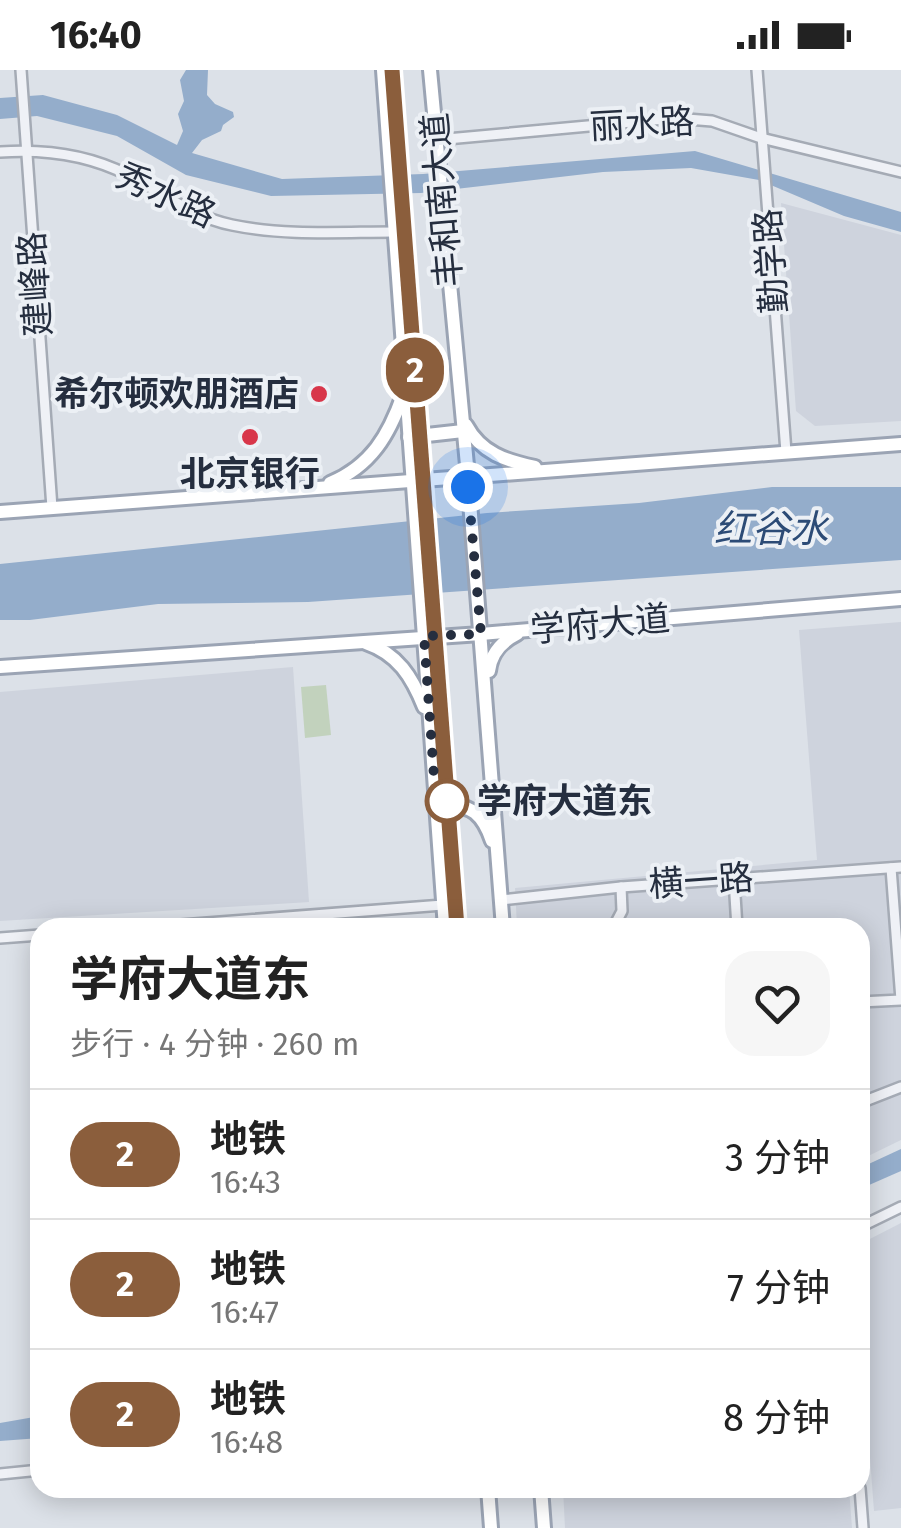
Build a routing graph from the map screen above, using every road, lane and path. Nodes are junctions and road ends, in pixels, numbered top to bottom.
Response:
1 (20, 70) edge
2 (382, 70) edge
3 (430, 70) edge
4 (757, 70) edge
5 (761, 138) junction
6 (436, 140) junction
7 (24, 150) junction
8 (0, 152) edge
9 (901, 172) edge
10 (394, 232) junction
11 (406, 388) junction
12 (462, 416) junction
13 (464, 431) junction
14 (409, 437) junction
15 (901, 444) edge
16 (786, 452) junction
17 (548, 470) junction
18 (412, 481) junction
19 (468, 483) junction
20 (320, 488) junction
21 (52, 508) junction
22 (0, 512) edge
23 (901, 598) edge
24 (542, 629) junction
25 (481, 634) junction
26 (424, 636) junction
27 (359, 641) junction
28 (0, 667) edge
29 (486, 709) junction
30 (430, 721) junction
31 (498, 857) junction
32 (440, 861) junction
33 (896, 867) edge
34 (734, 879) junction
35 (621, 887) junction
36 (500, 900) junction
37 (444, 905) junction
38 (273, 918) edge
39 (445, 918) edge
40 (501, 918) edge
41 (619, 918) edge
42 (736, 918) edge
43 (30, 936) edge
44 (0, 938) edge
45 (901, 1000) edge
46 (870, 1002) edge
47 (901, 1087) edge
48 (870, 1099) edge
49 (901, 1206) edge
50 (870, 1222) edge
51 (30, 1471) edge
52 (0, 1474) edge
53 (489, 1498) edge
54 (542, 1498) edge
55 (861, 1498) edge
56 (491, 1528) edge
57 (544, 1528) edge
58 (863, 1528) edge

1 - 7 street, 建峰路
2 - 10 main road, 丰和南大道
3 - 6 main road, 丰和南大道
4 - 5 street, 勤学路
5 - 6 street, 丽水路
5 - 9 street, 丽水路
5 - 16 street, 勤学路
6 - 12 main road, 丰和南大道
7 - 8 street, 秀水路
7 - 10 street, 秀水路
7 - 21 street, 建峰路
10 - 11 main road, 丰和南大道
11 - 14 main road, 丰和南大道
11 - 20 main road
12 - 13 main road, 丰和南大道
12 - 17 main road
13 - 14 main road
13 - 19 main road, 丰和南大道
14 - 18 main road, 丰和南大道
15 - 16 main road
16 - 17 main road
17 - 19 main road
18 - 19 main road
18 - 20 main road
18 - 26 main road, 丰和南大道
19 - 25 main road, 丰和南大道
20 - 21 main road
21 - 22 main road
23 - 24 main road, 学府大道
24 - 25 main road, 学府大道
24 - 29 main road
25 - 26 main road, 学府大道
25 - 29 main road, 丰和南大道
26 - 27 main road, 学府大道
26 - 30 main road, 丰和南大道
27 - 28 main road, 学府大道
27 - 30 main road
29 - 31 main road, 丰和南大道
30 - 32 main road, 丰和南大道
31 - 32 main road
31 - 36 main road, 丰和南大道
32 - 37 main road, 丰和南大道
33 - 34 street, 横一路
33 - 45 street
34 - 35 street, 横一路
34 - 42 street
35 - 36 street, 横一路
35 - 41 street
36 - 40 main road, 丰和南大道
37 - 38 street
37 - 39 main road, 丰和南大道
43 - 44 street
45 - 46 street
47 - 48 street
49 - 50 street
51 - 52 street
53 - 56 main road
54 - 57 main road
55 - 58 street

